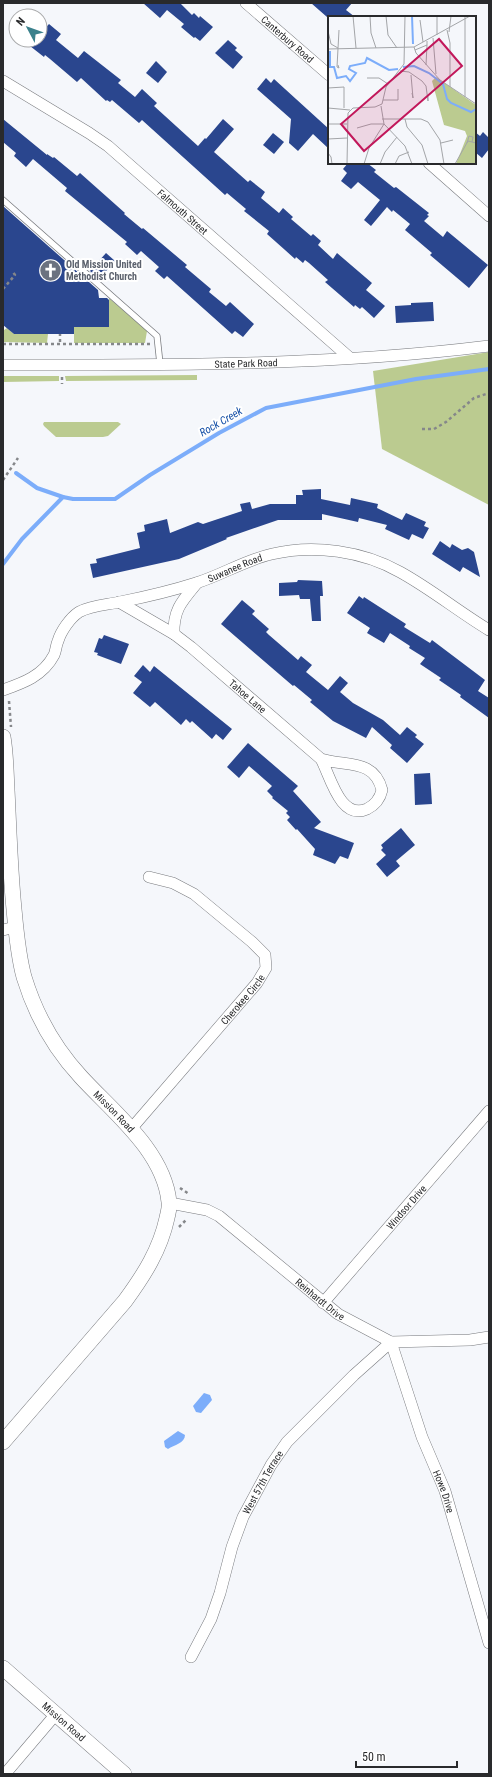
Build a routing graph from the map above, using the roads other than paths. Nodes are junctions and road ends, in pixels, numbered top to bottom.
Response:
1 (246, 3) edge
2 (328, 74) edge
3 (3, 81) edge
4 (430, 164) edge
5 (3, 200) edge
6 (489, 216) edge
7 (489, 346) edge
8 (350, 358) junction
9 (160, 364) junction
10 (3, 365) edge
11 (197, 583) junction
12 (118, 602) junction
13 (489, 630) edge
14 (174, 634) junction
15 (3, 690) edge
16 (7, 733) edge
17 (321, 759) junction
18 (149, 877) dead end
19 (9, 929) edge
20 (489, 1111) edge
21 (131, 1128) junction
22 (170, 1203) junction
23 (323, 1303) junction
24 (489, 1337) edge
25 (391, 1342) junction
26 (3, 1442) edge
27 (489, 1643) edge
28 (191, 1657) dead end
29 (3, 1668) edge
30 (56, 1714) junction
31 (5, 1774) edge
32 (124, 1774) edge

1 - 2 street, Canterbury Road
3 - 8 street, Falmouth Street
4 - 6 street
5 - 9 lane
7 - 8 street, State Park Road
8 - 9 street, State Park Road
9 - 10 street, State Park Road
11 - 12 street, Suwanee Road
11 - 13 street, Suwanee Road
11 - 14 street
12 - 14 street, Tahoe Lane
12 - 15 street, Suwanee Road
14 - 17 street, Tahoe Lane
16 - 19 main road, Mission Road
17 - 17 street, Tahoe Lane
18 - 21 street, Cherokee Circle
19 - 21 main road, Mission Road
20 - 23 street, Windsor Drive
21 - 22 main road, Mission Road
22 - 23 street, Reinhardt Drive
22 - 26 main road
23 - 25 street, Reinhardt Drive
24 - 25 street, Reinhardt Drive
25 - 27 street, Howe Drive
25 - 28 street, West 57th Terrace
29 - 30 main road, Mission Road
30 - 31 street
30 - 32 main road, Mission Road

